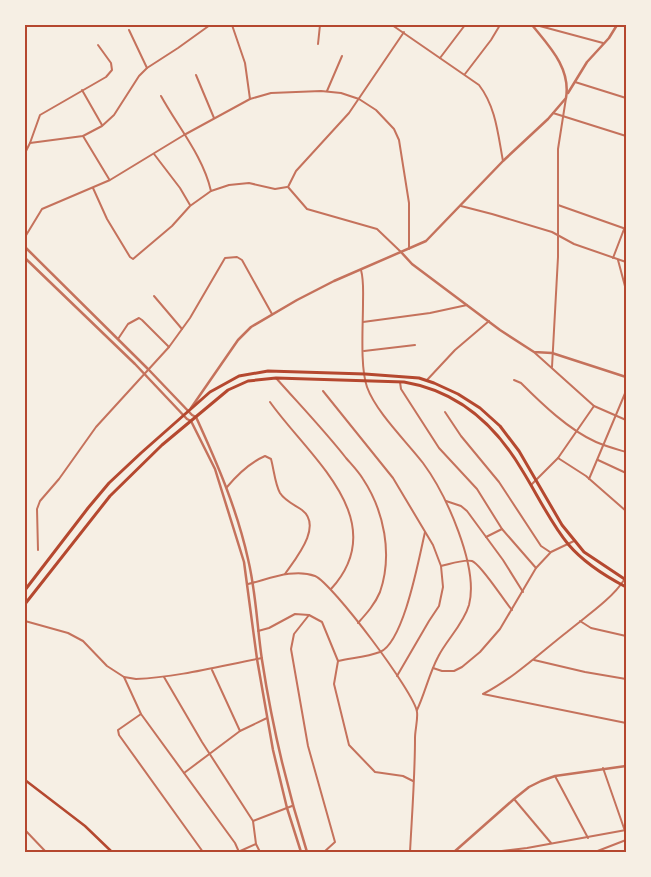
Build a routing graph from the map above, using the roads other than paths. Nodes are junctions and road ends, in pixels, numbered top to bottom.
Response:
1 (210, 25) edge
2 (232, 25) edge
3 (320, 25) edge
4 (392, 25) edge
5 (465, 25) edge
6 (500, 25) edge
7 (532, 25) edge
8 (536, 25) edge
9 (618, 25) edge
10 (129, 30) dead end
11 (404, 32) junction
12 (603, 43) junction
13 (98, 44) dead end
14 (318, 44) dead end
15 (342, 56) dead end
16 (440, 58) junction
17 (147, 68) junction
18 (196, 74) dead end
19 (465, 74) junction
20 (575, 82) junction
21 (82, 90) junction
22 (327, 91) junction
23 (161, 96) dead end
24 (567, 96) junction
25 (359, 98) junction
26 (626, 98) edge
27 (250, 99) junction
28 (553, 113) junction
29 (564, 116) junction
30 (214, 118) junction
31 (102, 126) junction
32 (184, 135) junction
33 (83, 136) junction
34 (626, 136) edge
35 (30, 143) junction
36 (25, 153) edge
37 (154, 154) junction
38 (503, 161) junction
39 (110, 180) junction
40 (288, 187) junction
41 (92, 188) junction
42 (210, 192) junction
43 (558, 205) junction
44 (190, 206) junction
45 (460, 206) junction
46 (626, 224) edge
47 (625, 229) edge
48 (558, 235) junction
49 (25, 237) edge
50 (25, 247) edge
51 (409, 250) junction
52 (401, 252) junction
53 (25, 258) edge
54 (613, 258) junction
55 (618, 260) junction
56 (626, 262) edge
57 (361, 270) junction
58 (626, 290) edge
59 (154, 296) dead end
60 (467, 305) junction
61 (272, 314) junction
62 (489, 321) junction
63 (363, 322) junction
64 (183, 329) junction
65 (118, 339) junction
66 (415, 345) dead end
67 (170, 347) junction
68 (364, 351) junction
69 (534, 352) junction
70 (552, 352) junction
71 (552, 367) junction
72 (149, 370) junction
73 (144, 374) junction
74 (365, 374) junction
75 (626, 377) edge
76 (276, 378) junction
77 (366, 380) junction
78 (426, 380) junction
79 (514, 380) dead end
80 (400, 382) junction
81 (324, 391) dead end
82 (626, 391) edge
83 (270, 402) dead end
84 (594, 406) junction
85 (189, 411) junction
86 (445, 412) dead end
87 (184, 414) junction
88 (616, 416) junction
89 (196, 417) junction
90 (626, 420) edge
91 (191, 421) junction
92 (576, 431) junction
93 (604, 445) junction
94 (626, 452) edge
95 (558, 458) junction
96 (598, 460) junction
97 (626, 473) edge
98 (589, 479) junction
99 (536, 481) junction
100 (531, 485) junction
101 (227, 487) junction
102 (446, 501) junction
103 (626, 510) edge
104 (502, 529) junction
105 (426, 532) junction
106 (486, 537) junction
107 (574, 541) junction
108 (568, 544) junction
109 (38, 550) dead end
110 (550, 552) junction
111 (467, 561) junction
112 (441, 566) junction
113 (536, 568) junction
114 (285, 574) junction
115 (625, 580) edge
116 (253, 582) junction
117 (248, 584) junction
118 (621, 584) junction
119 (626, 587) edge
120 (331, 589) junction
121 (25, 590) edge
122 (523, 592) junction
123 (25, 604) edge
124 (512, 610) junction
125 (309, 615) junction
126 (25, 621) edge
127 (580, 622) junction
128 (358, 623) junction
129 (258, 631) junction
130 (626, 636) edge
131 (381, 652) junction
132 (262, 658) junction
133 (258, 659) junction
134 (534, 660) junction
135 (338, 661) junction
136 (433, 668) junction
137 (212, 669) junction
138 (397, 676) junction
139 (164, 677) junction
140 (124, 678) junction
141 (626, 679) edge
142 (417, 710) junction
143 (141, 714) junction
144 (267, 718) junction
145 (626, 723) edge
146 (240, 731) junction
147 (279, 748) junction
148 (273, 750) junction
149 (210, 753) junction
150 (626, 766) edge
151 (603, 768) junction
152 (184, 773) junction
153 (556, 776) junction
154 (25, 780) edge
155 (413, 781) junction
156 (514, 798) junction
157 (292, 806) junction
158 (287, 808) junction
159 (253, 821) junction
160 (25, 830) edge
161 (626, 832) edge
162 (588, 838) junction
163 (626, 840) edge
164 (256, 844) junction
165 (551, 844) junction
166 (46, 852) edge
167 (112, 852) edge
168 (203, 852) edge
169 (239, 852) edge
170 (260, 852) edge
171 (301, 852) edge
172 (307, 852) edge
173 (324, 852) edge
174 (410, 852) edge
175 (454, 852) edge
176 (494, 852) edge
177 (595, 852) edge

1 - 17 street
2 - 27 street
3 - 14 street
4 - 11 street
5 - 16 street
6 - 19 street
7 - 24 street
8 - 12 street
9 - 12 street
10 - 17 street
11 - 16 street
11 - 25 street
12 - 20 street
13 - 21 street
15 - 22 street
16 - 19 street
17 - 31 street
18 - 30 street
19 - 38 street
20 - 24 street
20 - 26 street
21 - 31 street
21 - 35 street
22 - 25 street
22 - 27 street
23 - 32 street
24 - 28 street
24 - 29 street
25 - 40 street
25 - 51 street
27 - 30 street
28 - 29 street
28 - 38 street
29 - 34 street
29 - 43 street
30 - 32 street
31 - 33 street
32 - 37 street
32 - 42 street
33 - 35 street
33 - 39 street
35 - 36 street
37 - 39 street
37 - 44 street
38 - 45 street
39 - 41 street
40 - 42 street
40 - 52 street
41 - 44 street
41 - 49 street
42 - 44 street
43 - 47 street
43 - 48 street
45 - 48 street
45 - 51 street
46 - 47 street
47 - 54 street
48 - 54 street
48 - 70 street
50 - 65 street
51 - 52 street
52 - 57 street
52 - 60 street
53 - 73 street
54 - 55 street
55 - 56 street
55 - 58 street
57 - 61 street
57 - 63 street
59 - 64 street
60 - 62 street
60 - 63 street
61 - 64 street
61 - 85 street
62 - 69 street
62 - 78 street
63 - 68 street
64 - 67 street
65 - 67 street
65 - 72 street
66 - 68 street
67 - 72 street
68 - 74 street
69 - 70 street
69 - 71 street
70 - 71 street
70 - 75 street
71 - 84 street
72 - 73 street
72 - 85 street
73 - 87 street
73 - 109 street
74 - 77 street
74 - 78 main road
74 - 85 main road
76 - 77 main road
76 - 89 main road
76 - 128 street
77 - 80 main road
77 - 102 street
78 - 99 main road
79 - 92 street
80 - 100 main road
80 - 104 street
81 - 105 street
82 - 88 street
83 - 120 street
84 - 88 street
84 - 92 street
85 - 87 main road
85 - 89 street
86 - 110 street
87 - 91 street
87 - 121 main road
88 - 90 street
88 - 93 street
89 - 91 main road
89 - 101 street
91 - 117 street
91 - 123 main road
92 - 93 street
92 - 95 street
93 - 94 street
93 - 96 street
95 - 98 street
95 - 99 street
96 - 97 street
96 - 98 street
98 - 103 street
99 - 100 street
99 - 107 main road
100 - 108 main road
101 - 114 street
101 - 116 street
102 - 106 street
102 - 111 street
104 - 106 street
104 - 113 street
105 - 112 street
105 - 131 street
106 - 122 street
107 - 108 street
107 - 115 main road
108 - 110 street
108 - 118 main road
110 - 113 street
111 - 112 street
111 - 124 street
111 - 136 street
112 - 138 street
113 - 122 street
114 - 116 street
114 - 120 street
115 - 118 street
116 - 117 street
116 - 129 street
117 - 133 street
118 - 119 main road
118 - 127 street
120 - 128 street
122 - 124 street
124 - 136 street
125 - 129 street
125 - 135 street
125 - 173 street
126 - 140 street
127 - 130 street
127 - 134 street
128 - 131 street
129 - 132 street
131 - 135 street
131 - 138 street
132 - 133 street
132 - 147 street
133 - 137 street
133 - 144 street
134 - 141 street
134 - 145 street
135 - 155 street
136 - 142 street
137 - 139 street
137 - 146 street
138 - 142 street
139 - 140 street
139 - 149 street
140 - 143 street
142 - 155 street
143 - 152 street
143 - 168 street
144 - 146 street
144 - 148 street
146 - 149 street
147 - 148 street
147 - 157 street
148 - 158 street
149 - 152 street
149 - 159 street
150 - 151 street
151 - 153 street
151 - 161 street
152 - 169 street
153 - 156 street
153 - 162 street
154 - 167 main road
155 - 174 street
156 - 165 street
156 - 175 street
157 - 158 street
157 - 172 street
158 - 159 street
158 - 171 street
159 - 164 street
160 - 166 street
161 - 162 street
162 - 165 street
163 - 177 street
164 - 169 street
164 - 170 street
165 - 176 street

